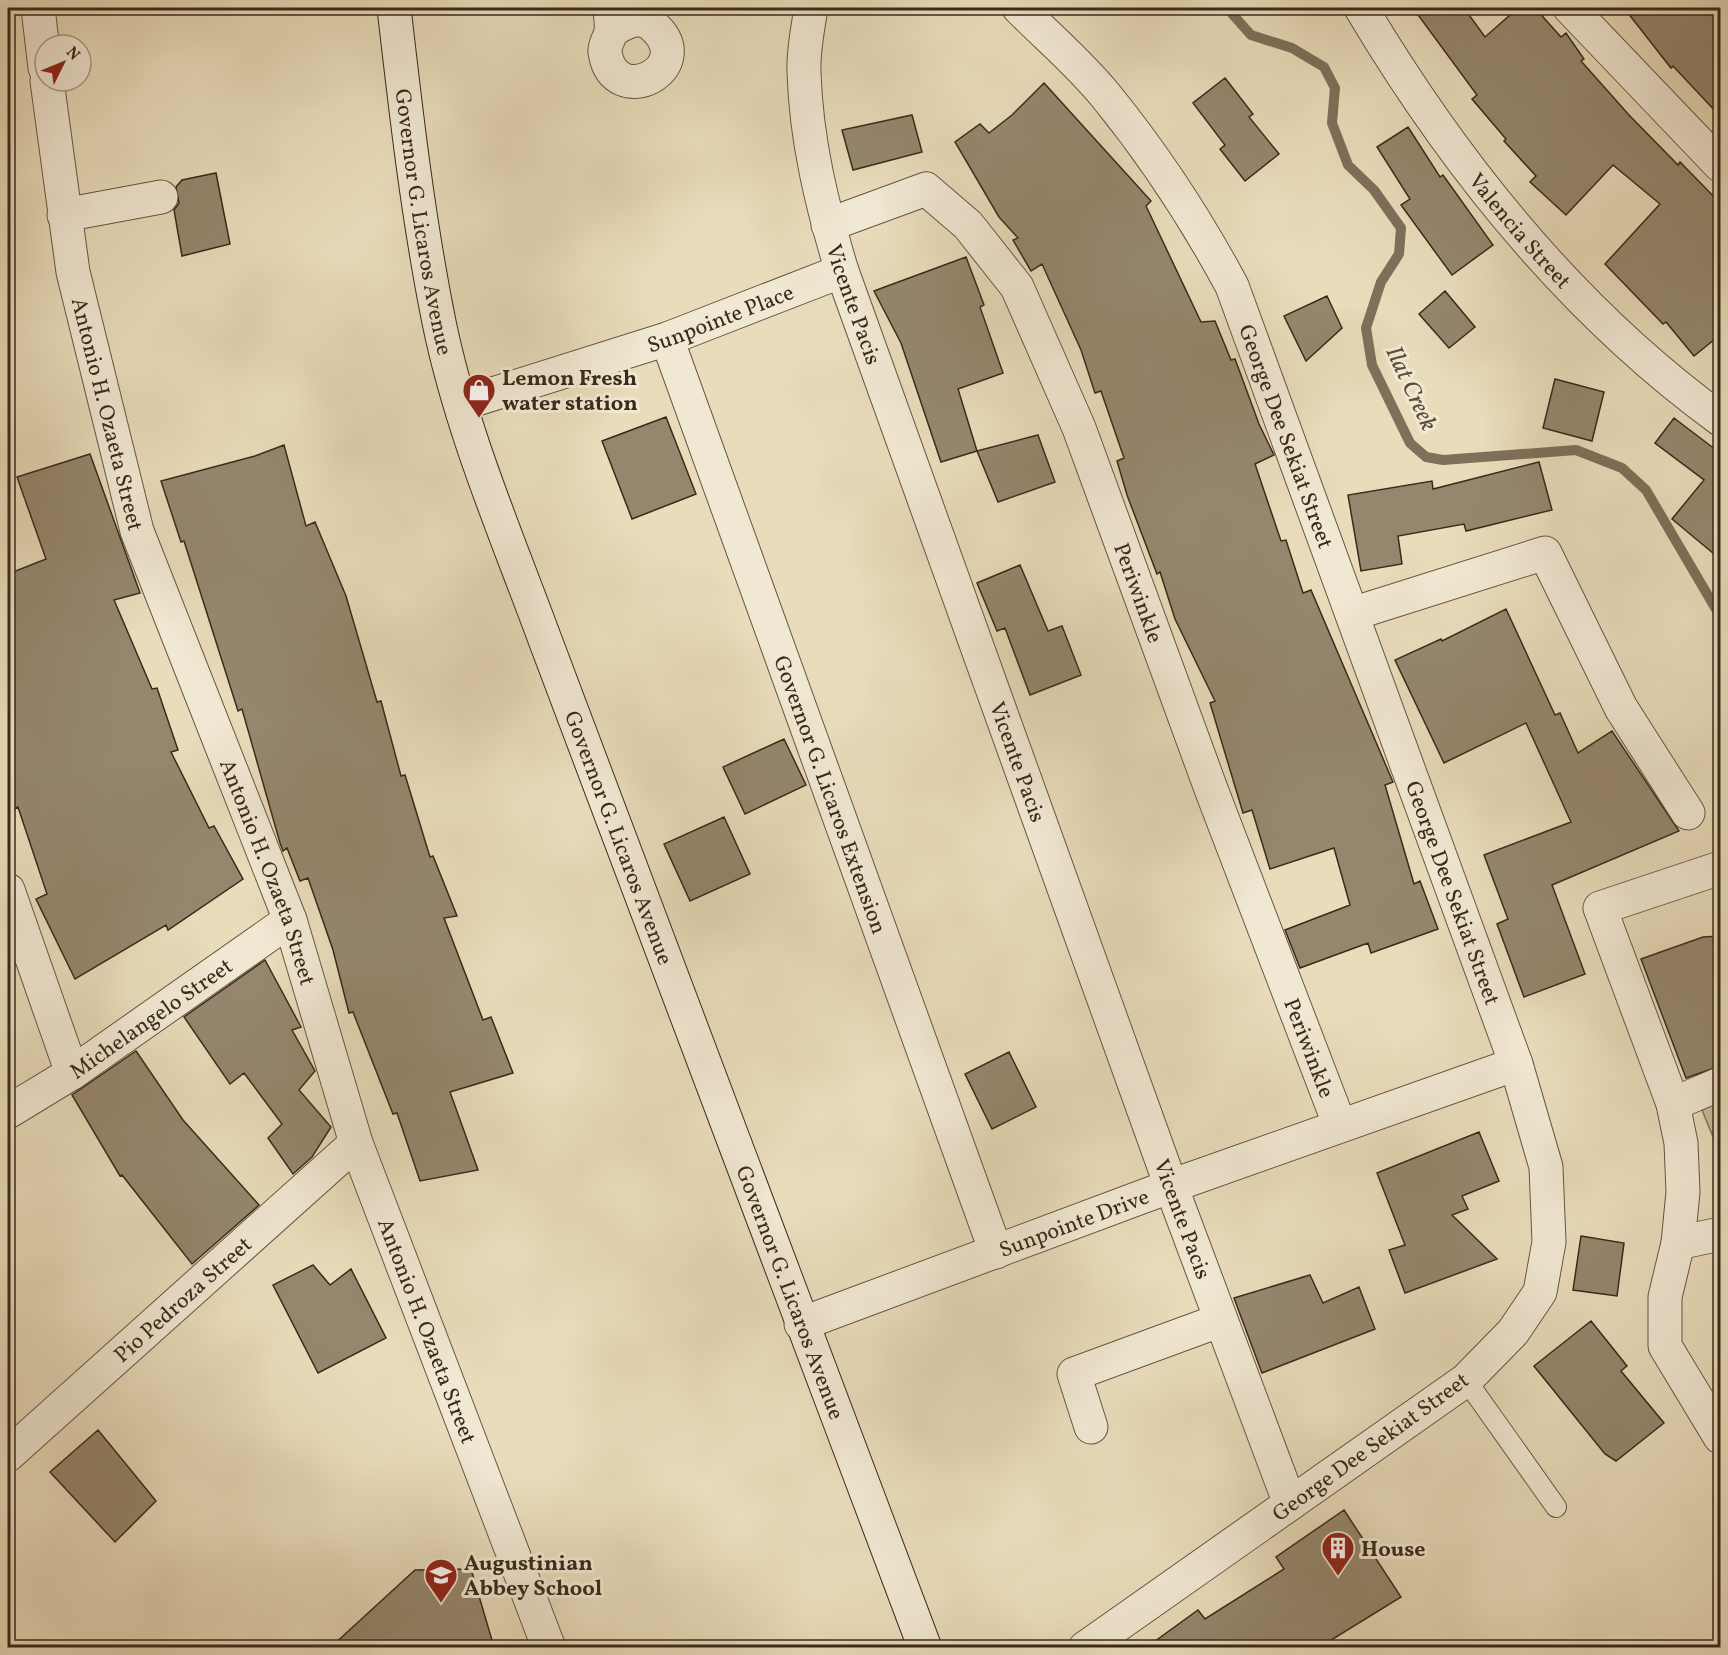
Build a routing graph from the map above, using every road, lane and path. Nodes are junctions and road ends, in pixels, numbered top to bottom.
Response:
1 (38, 8) edge
2 (394, 8) edge
3 (811, 8) edge
4 (1019, 8) edge
5 (1361, 8) edge
6 (1570, 8) edge
7 (41, 33) edge
8 (49, 93) edge
9 (1720, 165) edge
10 (161, 197) dead end
11 (64, 215) junction
12 (828, 225) junction
13 (842, 271) junction
14 (667, 339) junction
15 (461, 404) junction
16 (1720, 419) edge
17 (1352, 614) junction
18 (1688, 813) dead end
19 (1720, 868) edge
20 (8, 890) edge
21 (290, 920) junction
22 (1516, 1064) junction
23 (72, 1073) junction
24 (1720, 1084) edge
25 (1673, 1104) junction
26 (8, 1112) edge
27 (1340, 1126) junction
28 (356, 1143) junction
29 (1171, 1186) junction
30 (1720, 1234) edge
31 (1678, 1243) junction
32 (996, 1252) junction
33 (1221, 1320) junction
34 (801, 1324) junction
35 (1467, 1380) junction
36 (1091, 1427) dead end
37 (1720, 1437) edge
38 (8, 1455) edge
39 (1290, 1504) junction
40 (1556, 1507) dead end
41 (549, 1647) edge
42 (925, 1647) edge
43 (1085, 1647) edge

1 - 7 street
2 - 15 street, Governor G. Licaros Avenue
3 - 12 street, Vicente Pacis
4 - 17 street, George Dee Sekiat Street
5 - 16 street, Valencia Street
6 - 9 street
8 - 11 street, Antonio H. Ozaeta Street
10 - 11 street
11 - 21 street, Antonio H. Ozaeta Street
12 - 13 street, Vicente Pacis
12 - 27 street, Periwinkle
13 - 14 street, Sunpointe Place
13 - 29 street, Vicente Pacis
14 - 15 street, Sunpointe Place
14 - 32 street, Governor G. Licaros Extension
15 - 34 street, Governor G. Licaros Avenue
17 - 18 street
17 - 22 street, George Dee Sekiat Street
19 - 25 street
20 - 23 street
21 - 23 street, Michelangelo Street
21 - 28 street, Antonio H. Ozaeta Street
22 - 27 street, Sunpointe Drive
22 - 35 street, George Dee Sekiat Street
23 - 26 street, Michelangelo Street
24 - 25 street
25 - 31 street
27 - 29 street, Sunpointe Drive
28 - 38 street, Pio Pedroza Street
28 - 41 street, Antonio H. Ozaeta Street
29 - 32 street, Sunpointe Drive
29 - 33 street, Vicente Pacis
30 - 31 street
31 - 37 street
32 - 34 street, Sunpointe Drive
33 - 36 street
33 - 39 street, Vicente Pacis
34 - 42 street, Governor G. Licaros Avenue
35 - 39 street, George Dee Sekiat Street
35 - 40 lane
39 - 43 street, George Dee Sekiat Street

